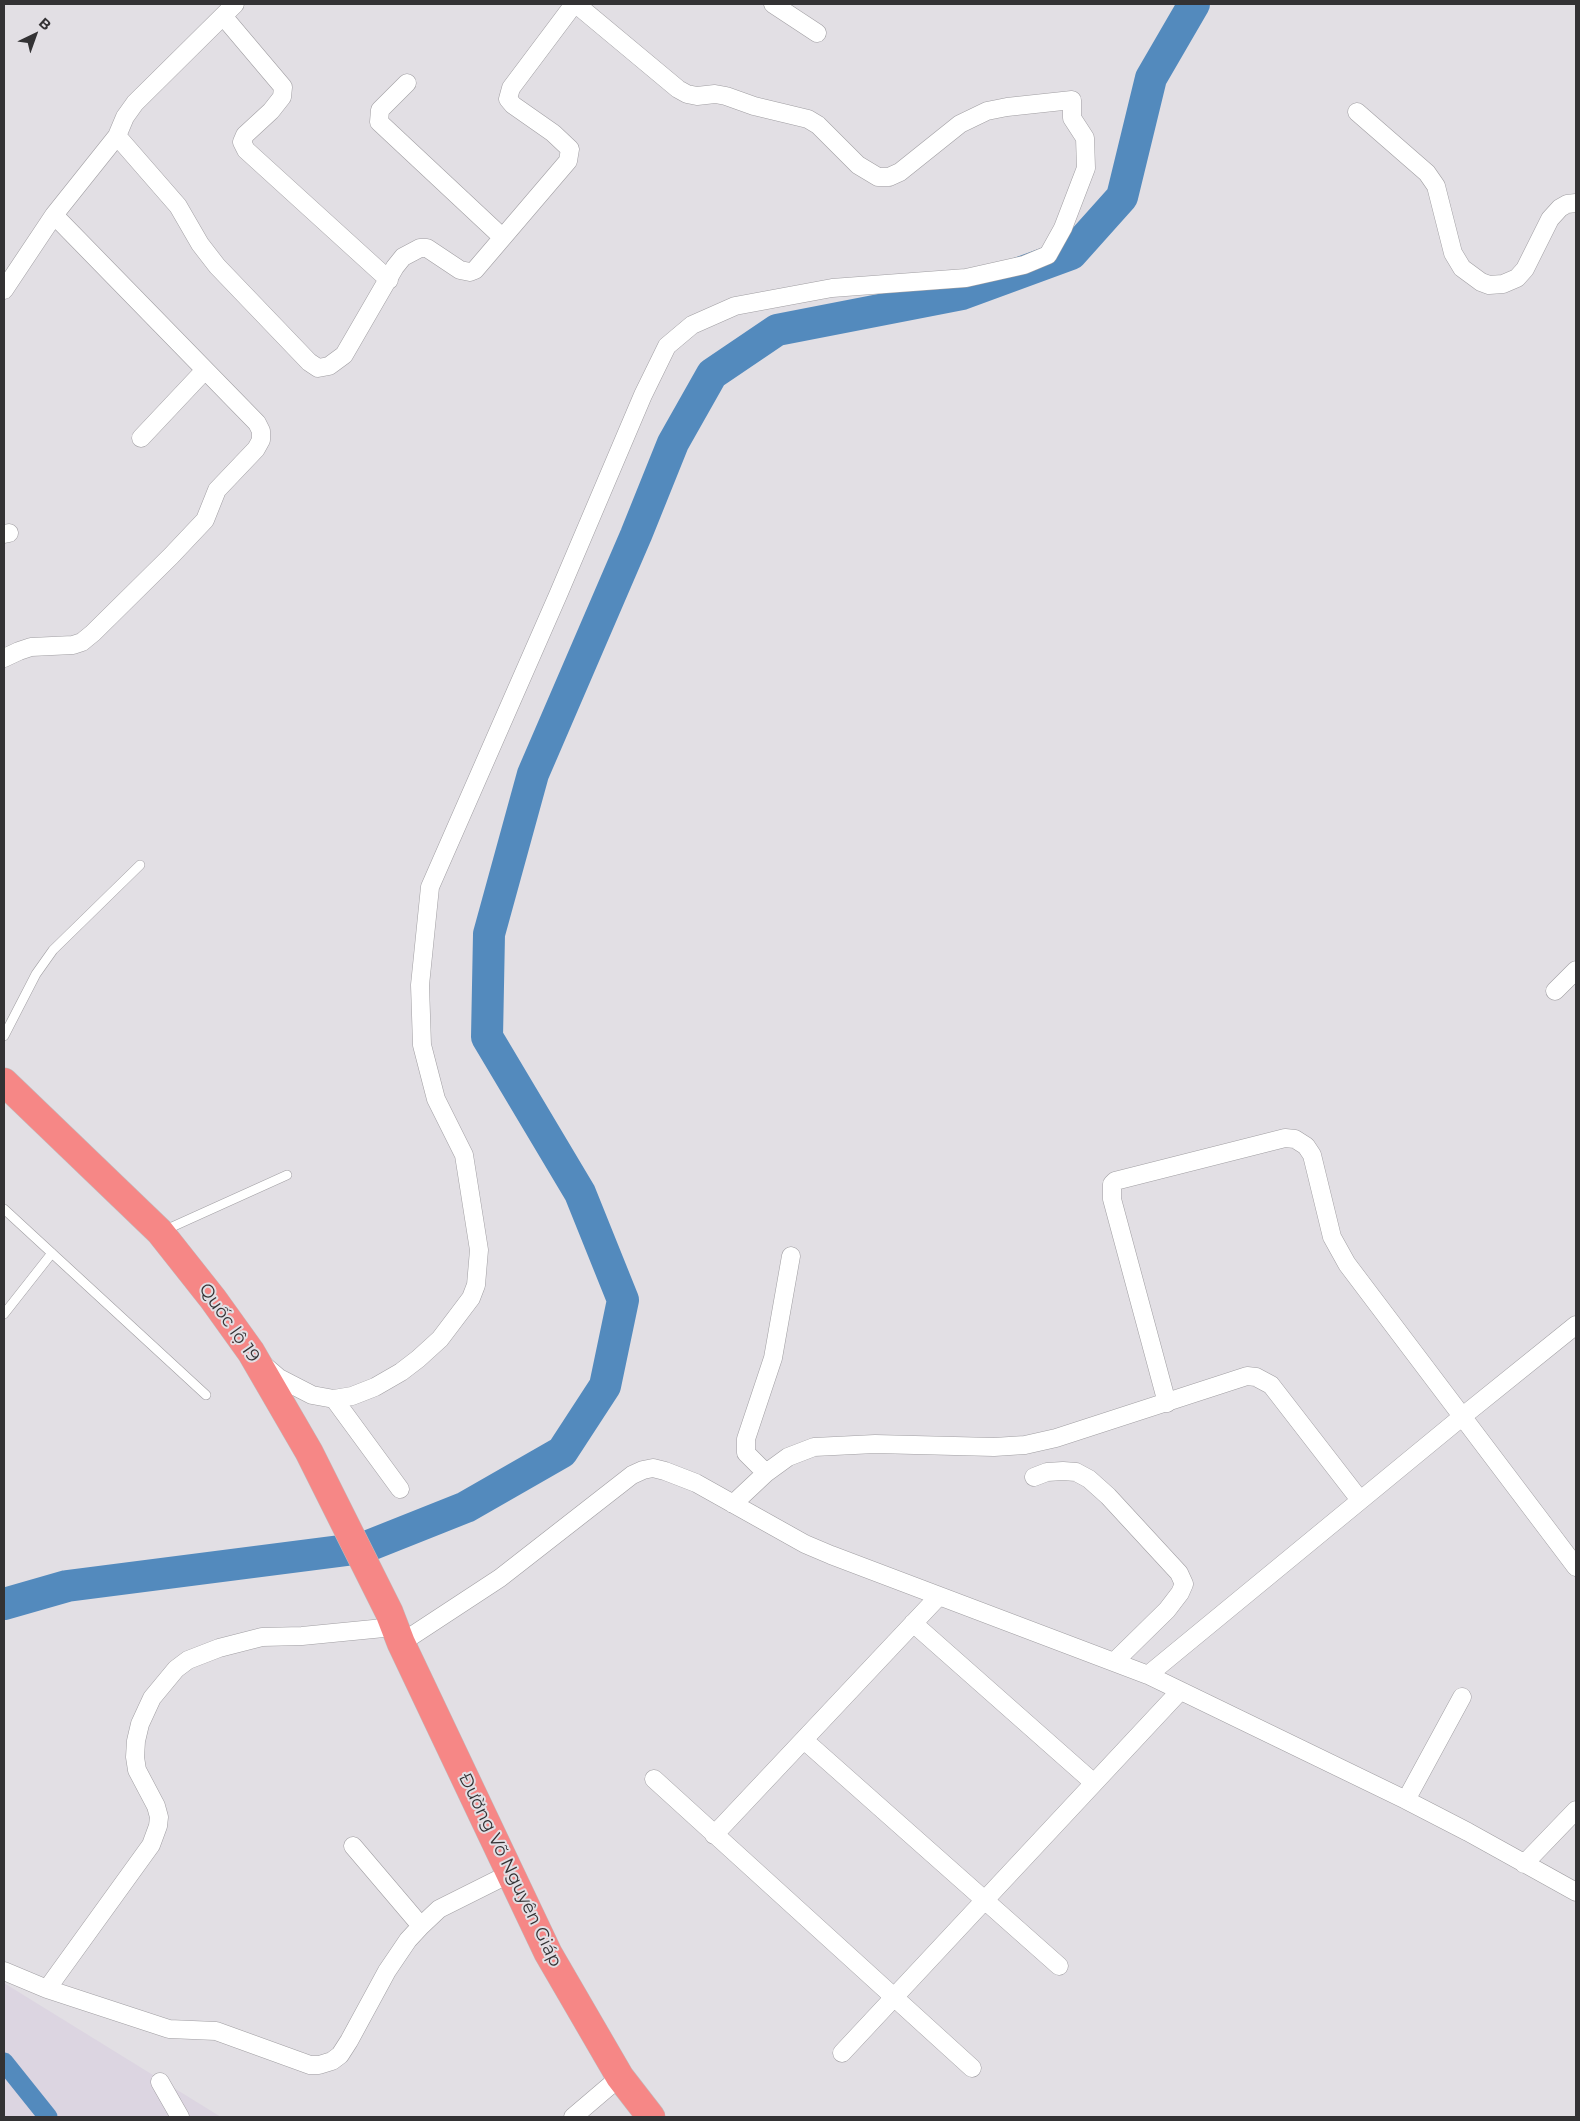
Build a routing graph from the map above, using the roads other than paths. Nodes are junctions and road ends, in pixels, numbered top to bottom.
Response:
1 (575, 4) edge
2 (773, 4) edge
3 (229, 10) edge
4 (817, 33) dead end
5 (408, 82) dead end
6 (1357, 112) dead end
7 (117, 136) junction
8 (1576, 203) edge
9 (54, 215) junction
10 (502, 238) junction
11 (389, 280) junction
12 (4, 290) edge
13 (206, 370) junction
14 (141, 438) dead end
15 (4, 658) edge
16 (140, 865) dead end
17 (1576, 970) edge
18 (1555, 992) dead end
19 (4, 1036) edge
20 (4, 1082) edge
21 (287, 1175) dead end
22 (4, 1209) edge
23 (160, 1232) junction
24 (52, 1254) junction
25 (791, 1256) dead end
26 (4, 1314) edge
27 (1576, 1325) edge
28 (251, 1352) junction
29 (206, 1395) dead end
30 (334, 1399) junction
31 (1167, 1403) junction
32 (1463, 1416) junction
33 (766, 1473) junction
34 (1034, 1477) dead end
35 (400, 1489) dead end
36 (1360, 1500) junction
37 (733, 1504) junction
38 (1576, 1567) edge
39 (939, 1596) junction
40 (913, 1623) junction
41 (395, 1627) junction
42 (1114, 1662) junction
43 (1148, 1675) junction
44 (1180, 1691) junction
45 (1462, 1697) dead end
46 (804, 1740) junction
47 (654, 1780) dead end
48 (1094, 1783) junction
49 (1406, 1800) junction
50 (1576, 1810) edge
51 (714, 1835) junction
52 (353, 1846) dead end
53 (1524, 1864) junction
54 (511, 1873) junction
55 (1576, 1892) edge
56 (985, 1900) junction
57 (421, 1926) junction
58 (1059, 1966) dead end
59 (4, 1971) edge
60 (48, 1988) junction
61 (894, 1997) junction
62 (842, 2053) dead end
63 (972, 2068) dead end
64 (620, 2077) junction
65 (160, 2082) dead end
66 (180, 2117) edge
67 (573, 2117) edge
68 (652, 2117) edge

1 - 10 street
1 - 30 street
2 - 4 street
3 - 7 street
3 - 11 street
5 - 10 street
6 - 8 street
7 - 9 street
7 - 11 street
9 - 12 street
9 - 13 street
10 - 11 street
13 - 14 street
13 - 15 street
16 - 19 lane
17 - 18 street
20 - 23 highway, Quốc lộ 19
21 - 23 lane
22 - 24 lane
23 - 28 highway, Quốc lộ 19
24 - 26 lane
24 - 29 lane
25 - 33 street
27 - 32 street
28 - 30 street
28 - 41 highway, Quốc lộ 19
30 - 35 street
31 - 32 street
31 - 33 street
31 - 36 street
32 - 36 street
32 - 38 street
33 - 37 street
34 - 42 street
36 - 43 street
37 - 39 street
37 - 41 street
39 - 40 street
39 - 42 street
40 - 46 street
40 - 48 street
41 - 54 highway, Đường Võ Nguyên Giáp
41 - 60 street
42 - 43 street
43 - 44 street
44 - 48 street
44 - 49 street
45 - 49 street
46 - 51 street
46 - 56 street
47 - 51 street
48 - 56 street
49 - 53 street
50 - 53 street
51 - 61 street
52 - 57 street
53 - 55 street
54 - 57 street
54 - 64 highway, Đường Võ Nguyên Giáp
56 - 58 street
56 - 61 street
57 - 60 street
59 - 60 street
61 - 62 street
61 - 63 street
64 - 67 street
64 - 68 highway, Đường Võ Nguyên Giáp
65 - 66 street

